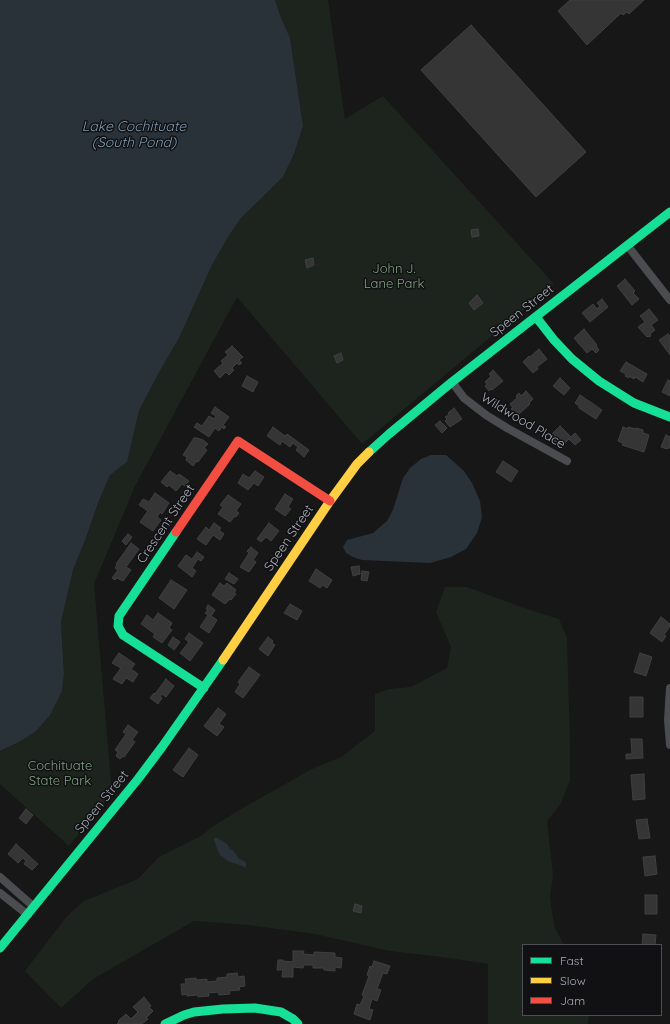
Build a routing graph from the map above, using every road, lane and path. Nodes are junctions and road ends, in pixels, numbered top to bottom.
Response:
1 (670, 212) edge
2 (627, 245) junction
3 (670, 300) edge
4 (536, 317) junction
5 (452, 382) junction
6 (670, 416) edge
7 (567, 461) dead end
8 (330, 501) junction
9 (204, 688) junction
10 (670, 688) edge
11 (670, 745) edge
12 (0, 877) edge
13 (0, 893) edge
14 (34, 907) junction
15 (28, 915) junction
16 (0, 948) edge
17 (165, 1024) edge
18 (298, 1024) edge

1 - 2 street, Speen Street
2 - 3 street
2 - 4 street, Speen Street
4 - 5 street, Speen Street
4 - 6 street
5 - 7 street, Wildwood Place
5 - 8 street, Speen Street
8 - 9 street, Speen Street
8 - 9 street, Crescent Street
9 - 14 street, Speen Street
10 - 11 street
12 - 14 street
13 - 15 street
14 - 15 street, Speen Street
15 - 16 street, Speen Street
17 - 18 street

